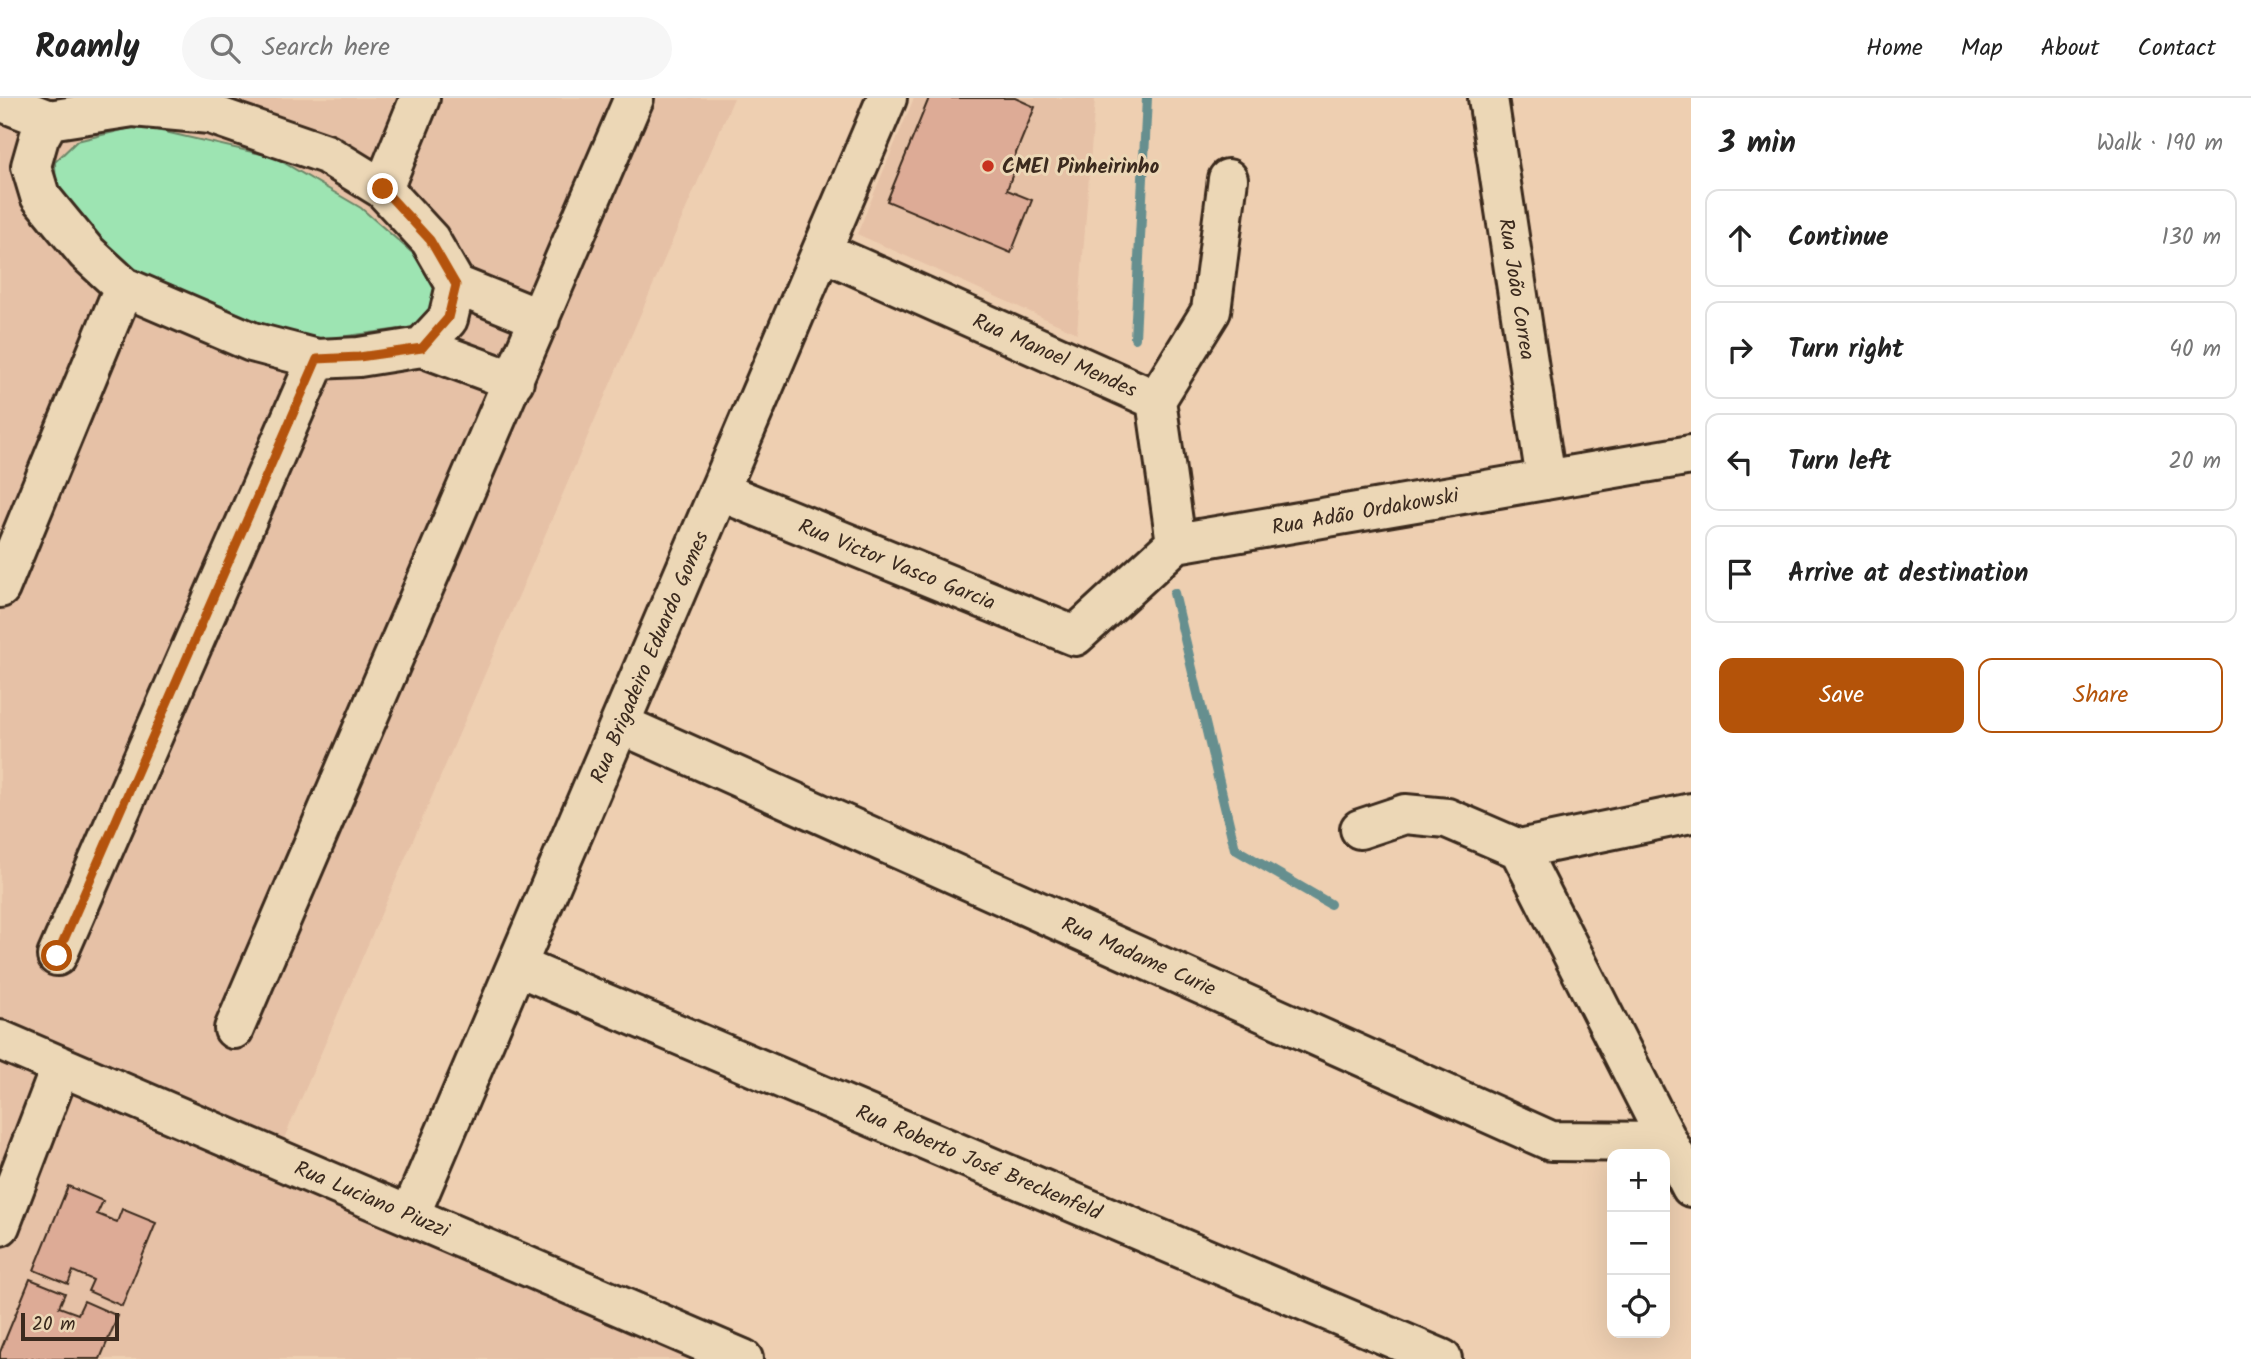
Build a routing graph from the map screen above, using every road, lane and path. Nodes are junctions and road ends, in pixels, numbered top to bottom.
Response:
1 (420, 98) edge
2 (634, 98) edge
3 (887, 98) edge
4 (1488, 98) edge
5 (0, 102) edge
6 (213, 106) edge
7 (49, 120) junction
8 (16, 160) edge
9 (1228, 179) dead end
10 (383, 189) junction
11 (822, 251) junction
12 (456, 285) junction
13 (124, 287) junction
14 (540, 319) junction
15 (422, 348) junction
16 (317, 359) junction
17 (514, 381) junction
18 (1156, 400) junction
19 (1691, 455) edge
20 (1546, 480) junction
21 (719, 491) junction
22 (1175, 543) junction
23 (0, 588) edge
24 (620, 724) junction
25 (1691, 813) edge
26 (1360, 829) dead end
27 (1519, 849) junction
28 (57, 956) dead end
29 (517, 966) junction
30 (234, 1029) dead end
31 (0, 1040) edge
32 (61, 1066) junction
33 (1668, 1142) junction
34 (1691, 1186) edge
35 (410, 1215) junction
36 (0, 1226) edge
37 (743, 1359) edge
38 (1442, 1359) edge

1 - 10 street
2 - 14 street
3 - 11 street, Rua Brigadeiro Eduardo Gomes
4 - 20 street, Rua João Correa
5 - 7 street
6 - 7 street
6 - 10 street
7 - 8 street
8 - 13 street
9 - 18 street
10 - 12 street
11 - 18 street, Rua Manoel Mendes
11 - 21 street, Rua Brigadeiro Eduardo Gomes
12 - 14 street
12 - 15 street
13 - 16 street
13 - 23 street
14 - 17 street
15 - 16 street
15 - 17 street
16 - 28 street
17 - 30 street
18 - 22 street, Rua Manoel Mendes
19 - 20 street, Rua Adão Ordakowski
20 - 22 street, Rua Adão Ordakowski
21 - 22 street, Rua Victor Vasco Garcia
21 - 24 street, Rua Brigadeiro Eduardo Gomes
24 - 29 street, Rua Brigadeiro Eduardo Gomes
24 - 33 street, Rua Madame Curie
25 - 27 street
26 - 27 street
27 - 33 street
29 - 35 street, Rua Brigadeiro Eduardo Gomes
29 - 38 street, Rua Roberto José Breckenfeld
31 - 32 street, Rua Luciano Piuzzi
32 - 35 street, Rua Luciano Piuzzi
32 - 36 street
33 - 34 street
35 - 37 street, Rua Luciano Piuzzi

